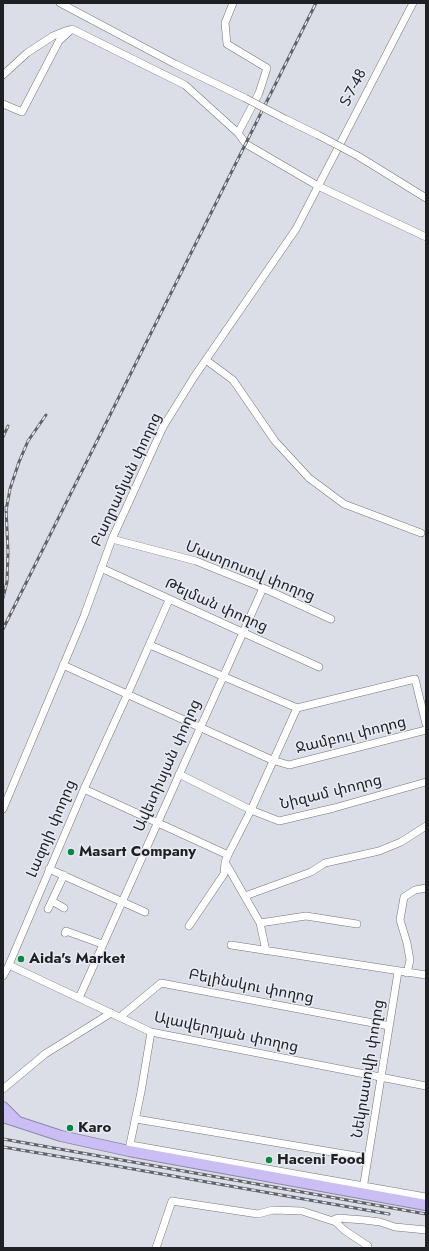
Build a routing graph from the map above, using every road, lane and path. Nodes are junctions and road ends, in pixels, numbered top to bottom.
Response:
1 (60, 3) edge
2 (233, 3) edge
3 (413, 3) edge
4 (72, 29) junction
5 (3, 75) edge
6 (3, 104) edge
7 (238, 134) junction
8 (318, 186) junction
9 (426, 198) edge
10 (426, 237) edge
11 (206, 360) junction
12 (421, 534) dead end
13 (112, 539) junction
14 (101, 568) junction
15 (263, 588) junction
16 (169, 600) junction
17 (331, 619) dead end
18 (243, 632) junction
19 (150, 645) junction
20 (63, 665) junction
21 (319, 667) dead end
22 (223, 676) junction
23 (128, 693) junction
24 (297, 708) junction
25 (426, 724) edge
26 (200, 727) junction
27 (426, 730) edge
28 (272, 760) junction
29 (179, 774) junction
30 (426, 782) edge
31 (84, 789) junction
32 (3, 809) edge
33 (251, 810) junction
34 (157, 823) junction
35 (426, 826) edge
36 (228, 855) junction
37 (225, 862) junction
38 (49, 869) junction
39 (64, 876) junction
40 (426, 888) edge
41 (245, 896) junction
42 (52, 901) junction
43 (122, 901) junction
44 (64, 908) dead end
45 (48, 909) dead end
46 (145, 912) dead end
47 (260, 923) junction
48 (357, 924) dead end
49 (189, 926) dead end
50 (65, 933) dead end
51 (102, 944) junction
52 (231, 945) dead end
53 (266, 951) junction
54 (9, 965) junction
55 (398, 972) junction
56 (407, 973) junction
57 (3, 976) edge
58 (426, 976) edge
59 (79, 998) junction
60 (111, 1013) junction
61 (120, 1017) junction
62 (390, 1026) junction
63 (150, 1032) junction
64 (381, 1078) junction
65 (426, 1086) edge
66 (3, 1089) edge
67 (3, 1107) edge
68 (3, 1117) edge
69 (136, 1119) junction
70 (18, 1121) junction
71 (3, 1124) edge
72 (130, 1148) junction
73 (368, 1158) junction
74 (363, 1190) junction
75 (426, 1197) edge
76 (426, 1205) edge
77 (333, 1220) junction
78 (426, 1230) edge
79 (156, 1248) edge
80 (368, 1248) edge

1 - 9 street, bridge
2 - 7 street
3 - 8 street, Տ-7-48 / Տ-7-48
4 - 5 street
4 - 6 street
4 - 7 street
7 - 8 street
8 - 10 street
8 - 11 street, Բաղրամյան փողոց
11 - 12 street
11 - 13 street, Բաղրամյան փողոց
13 - 14 street, Բաղրամյան փողոց
13 - 15 street, Մատրոսով փողոց
14 - 16 street, Թելման փողոց
14 - 20 street, Բաղրամյան փողոց
15 - 17 street, Մատրոսով փողոց
15 - 18 street, Ավետիսյան փողոց
16 - 18 street, Թելման փողոց
16 - 19 street, Լազոյի փողոց
18 - 21 street, Թելման փողոց
18 - 22 street, Ավետիսյան փողոց
19 - 22 street
19 - 23 street, Լազոյի փողոց
20 - 23 street, Ջամբուլ փողոց
20 - 32 street, Բաղրամյան փողոց
22 - 24 street
22 - 26 street, Ավետիսյան փողոց
23 - 26 street, Ջամբուլ փողոց
23 - 31 street, Լազոյի փողոց
24 - 25 street
24 - 28 street
26 - 28 street, Ջամբուլ փողոց
26 - 29 street, Ավետիսյան փողոց
27 - 28 street, Ջամբուլ փողոց
28 - 33 street
29 - 33 street, Նիզամ փողոց
29 - 34 street, Ավետիսյան փողոց
30 - 33 street, Նիզամ փողոց
31 - 34 street
31 - 38 street, Լազոյի փողոց
33 - 36 street
34 - 36 street
34 - 43 street, Ավետիսյան փողոց
35 - 41 street
36 - 37 street
37 - 41 street
37 - 49 street
38 - 39 street
38 - 54 street, Լազոյի փողոց
39 - 42 street
39 - 43 street
40 - 56 street
41 - 47 street
42 - 44 street
42 - 45 street
43 - 46 street
43 - 51 street, Ավետիսյան փողոց
47 - 48 street
47 - 53 street
50 - 51 street
51 - 59 street, Ավետիսյան փողոց
52 - 53 street
53 - 55 street
54 - 57 street, Լազոյի փողոց
54 - 59 street, Ալավերդյան փողոց
55 - 56 street
55 - 62 street, Նեկրասովի փողոց
56 - 58 street
59 - 60 street, Ալավերդյան փողոց
60 - 61 street, Ալավերդյան փողոց
60 - 66 street
61 - 62 street, Բելինսկու փողոց
61 - 63 street, Ալավերդյան փողոց
62 - 64 street, Նեկրասովի փողոց
63 - 64 street, Ալավերդյան փողոց
63 - 69 street
64 - 65 street, Ալավերդյան փողոց
64 - 73 street, Նեկրասովի փողոց
67 - 70 highway
68 - 70 highway
69 - 72 street
69 - 73 street
70 - 71 highway
70 - 72 highway
72 - 74 highway
73 - 74 street, Նեկրասովի փողոց
74 - 75 street
74 - 76 highway
77 - 78 street
77 - 79 street
77 - 80 street

